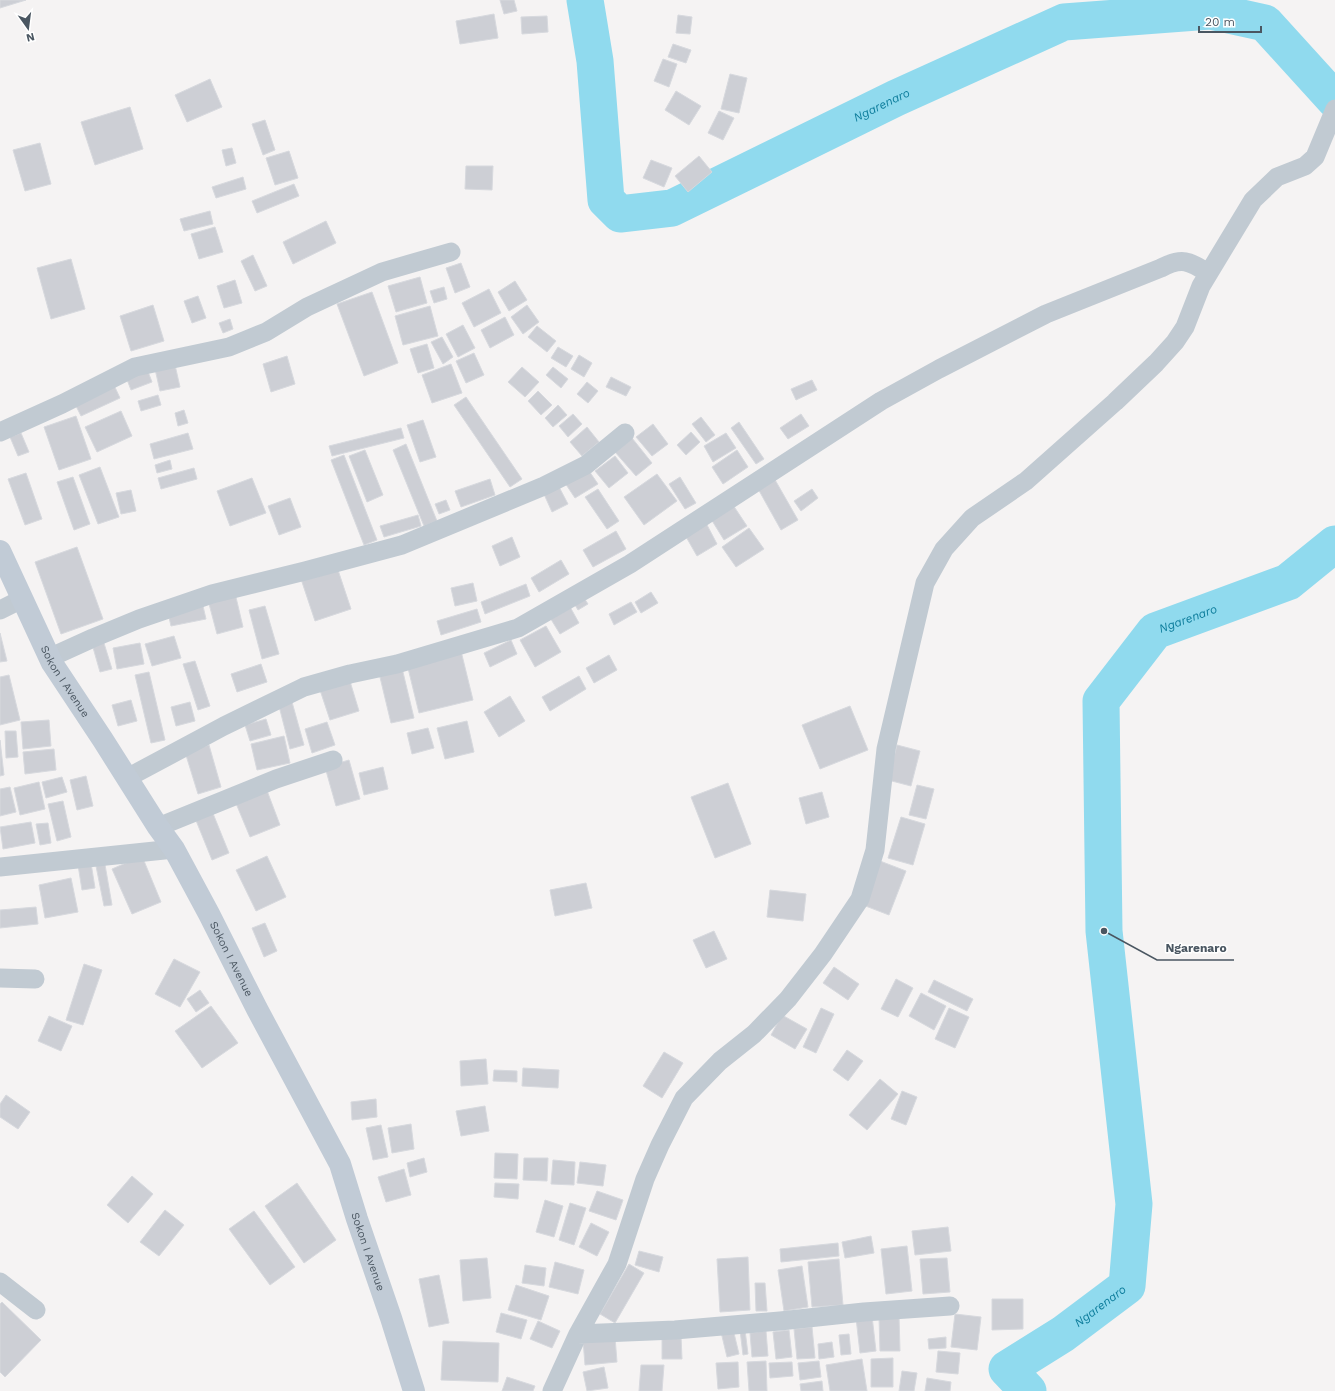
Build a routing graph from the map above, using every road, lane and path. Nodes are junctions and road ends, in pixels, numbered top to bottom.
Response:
1 (1335, 109) edge
2 (451, 252) dead end
3 (1208, 273) junction
4 (0, 432) edge
5 (625, 433) dead end
6 (0, 551) edge
7 (22, 599) junction
8 (0, 610) edge
9 (50, 658) junction
10 (333, 760) dead end
11 (127, 778) junction
12 (158, 827) junction
13 (174, 849) junction
14 (0, 867) edge
15 (0, 978) edge
16 (35, 980) dead end
17 (0, 1282) edge
18 (950, 1306) dead end
19 (36, 1310) dead end
20 (578, 1334) junction
21 (414, 1391) edge
22 (552, 1391) edge

1 - 3 street
2 - 4 street
3 - 11 street
3 - 20 street
5 - 9 street
6 - 7 street, Sokon I Avenue
7 - 8 street
7 - 9 street, Sokon I Avenue
9 - 11 street, Sokon I Avenue
10 - 12 street
11 - 12 street, Sokon I Avenue
12 - 13 street, Sokon I Avenue
13 - 14 street
13 - 21 street, Sokon I Avenue
15 - 16 street
17 - 19 street
18 - 20 street
20 - 22 street

